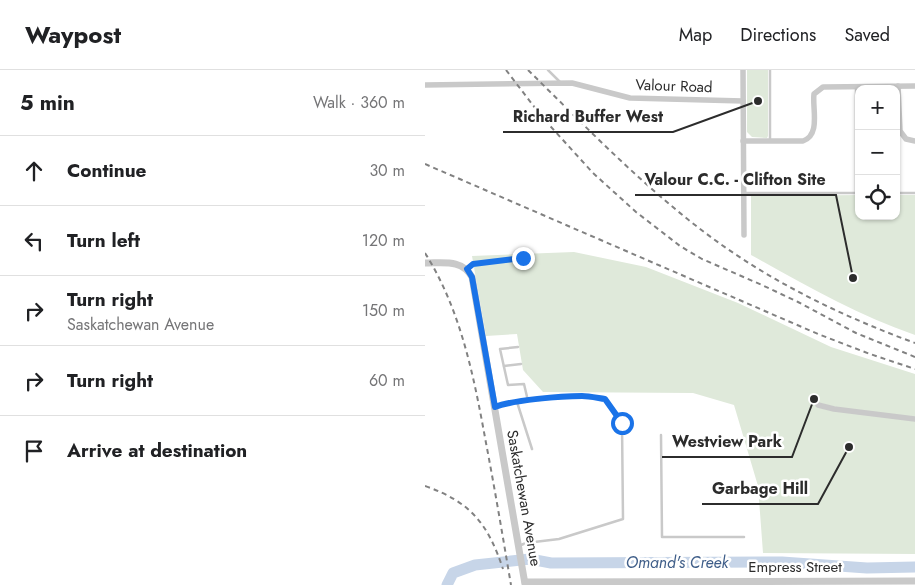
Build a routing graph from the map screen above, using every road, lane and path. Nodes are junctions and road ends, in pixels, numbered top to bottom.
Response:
1 (548, 70) edge
2 (743, 70) edge
3 (770, 70) edge
4 (561, 83) junction
5 (425, 85) edge
6 (855, 86) edge
7 (900, 86) edge
8 (915, 86) edge
9 (743, 101) junction
10 (856, 130) edge
11 (900, 130) edge
12 (743, 141) junction
13 (770, 141) junction
14 (915, 141) edge
15 (857, 175) edge
16 (743, 193) junction
17 (855, 193) edge
18 (900, 193) edge
19 (915, 193) edge
20 (744, 235) dead end
21 (523, 258) dead end
22 (425, 263) edge
23 (467, 269) junction
24 (518, 347) dead end
25 (521, 364) dead end
26 (504, 366) junction
27 (528, 400) junction
28 (517, 402) junction
29 (818, 405) dead end
30 (495, 407) junction
31 (915, 419) edge
32 (661, 435) dead end
33 (532, 449) dead end
34 (744, 537) dead end
35 (519, 546) junction
36 (915, 581) edge
37 (525, 583) edge
38 (576, 583) edge
39 (658, 583) edge

1 - 4 lane
2 - 9 street
3 - 13 lane
4 - 5 street, Valour Road
4 - 9 street, Valour Road
6 - 13 street
7 - 8 street
9 - 12 street
10 - 15 lane
11 - 14 street
12 - 13 street
12 - 16 street
16 - 17 lane
16 - 20 street
18 - 19 lane
21 - 23 lane
22 - 23 street
23 - 30 street, Saskatchewan Avenue
24 - 26 lane
25 - 26 lane
26 - 27 lane
27 - 28 lane
27 - 35 lane
28 - 30 lane
28 - 33 lane
29 - 31 street
30 - 35 street, Saskatchewan Avenue
32 - 34 lane
35 - 37 street, Saskatchewan Avenue
36 - 39 street, Empress Street
37 - 38 street, Empress Street
38 - 39 street, Empress Street

